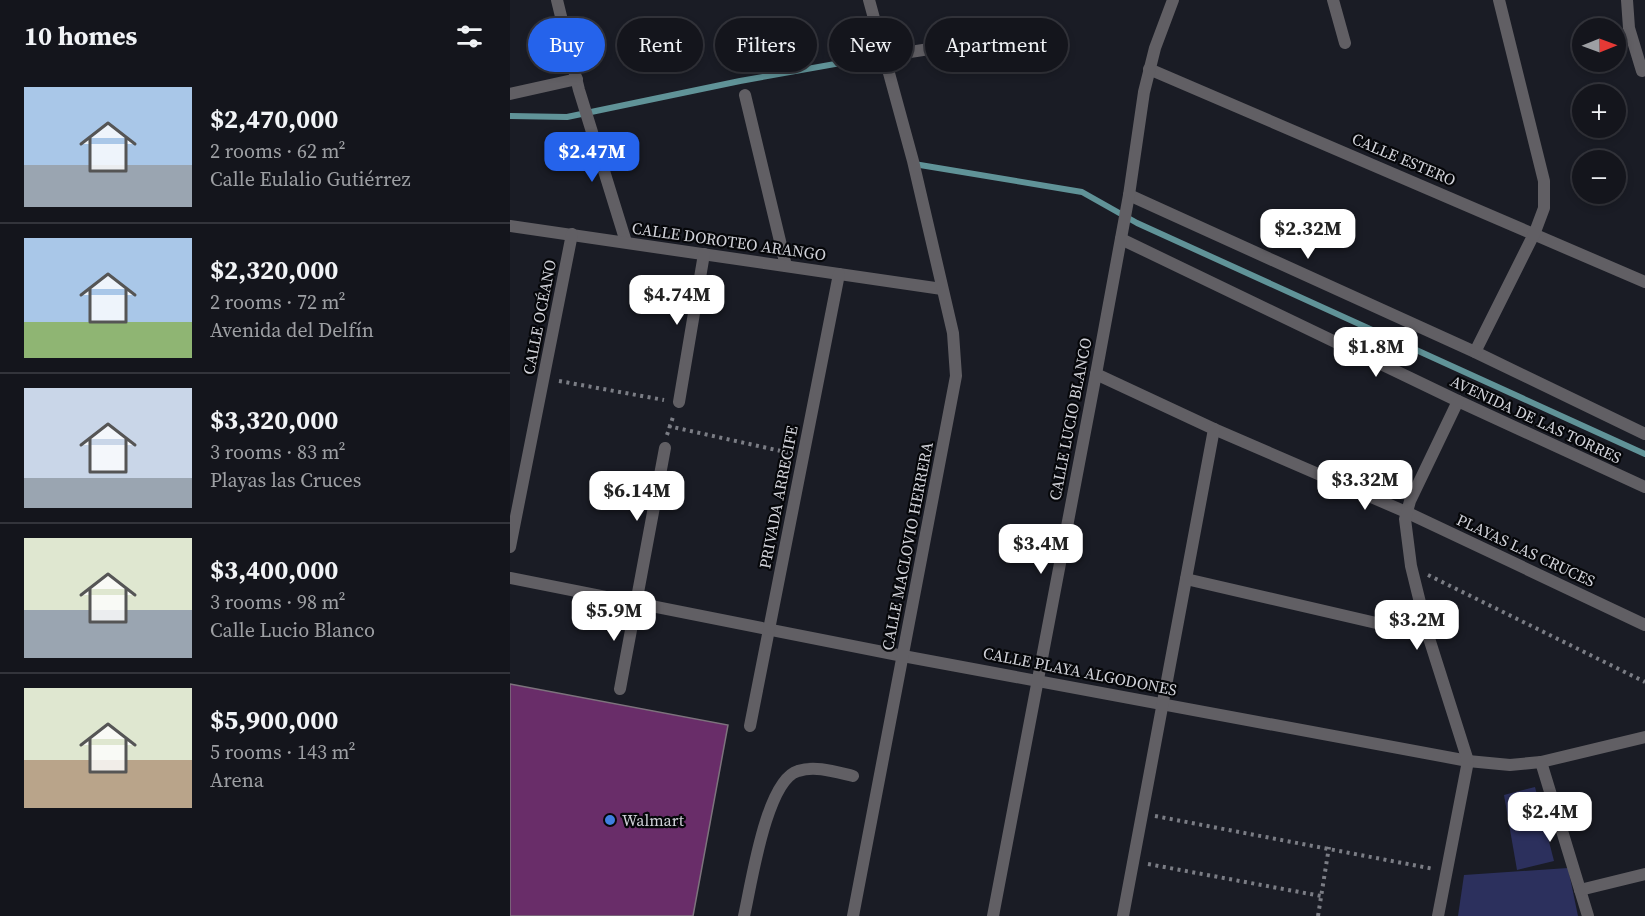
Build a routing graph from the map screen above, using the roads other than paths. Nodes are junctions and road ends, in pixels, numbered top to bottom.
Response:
1 (556, 0) edge
2 (869, 0) edge
3 (1173, 0) edge
4 (1333, 0) edge
5 (1499, 0) edge
6 (1627, 0) edge
7 (874, 18) edge
8 (1345, 43) dead end
9 (1149, 69) junction
10 (1642, 71) dead end
11 (888, 72) edge
12 (578, 84) junction
13 (510, 94) edge
14 (745, 95) dead end
15 (1129, 195) junction
16 (510, 226) edge
17 (1535, 232) junction
18 (572, 234) junction
19 (1121, 239) junction
20 (626, 242) junction
21 (704, 254) junction
22 (786, 266) junction
23 (839, 274) junction
24 (1645, 282) edge
25 (942, 289) junction
26 (1475, 352) junction
27 (1096, 374) junction
28 (1458, 401) junction
29 (679, 402) road end
30 (1214, 429) junction
31 (1645, 434) edge
32 (665, 448) road end
33 (1645, 487) edge
34 (1406, 512) junction
35 (510, 547) edge
36 (510, 578) edge
37 (1186, 579) junction
38 (637, 602) junction
39 (1645, 625) edge
40 (769, 627) junction
41 (1428, 635) junction
42 (903, 656) junction
43 (1036, 679) junction
44 (620, 689) dead end
45 (1163, 703) junction
46 (750, 726) dead end
47 (1645, 736) edge
48 (1468, 761) junction
49 (1541, 762) junction
50 (853, 776) dead end
51 (1645, 874) edge
52 (1580, 890) junction
53 (744, 916) edge
54 (853, 916) edge
55 (993, 916) edge
56 (1123, 916) edge
57 (1438, 916) edge
58 (1588, 916) edge

1 - 12 street
2 - 7 street
3 - 9 street, CALLE LUCIO BLANCO
4 - 8 street
5 - 17 street
6 - 10 street
9 - 15 street, CALLE LUCIO BLANCO
9 - 17 street, CALLE ESTERO
11 - 25 street, CALLE MACLOVIO HERRERA
12 - 13 street
12 - 20 street
14 - 22 street
15 - 19 street, CALLE LUCIO BLANCO
15 - 26 street, AVENIDA DE LAS TORRES
16 - 18 street, CALLE DOROTEO ARANGO
17 - 24 street, CALLE ESTERO
17 - 26 street
18 - 20 street, CALLE DOROTEO ARANGO
18 - 35 street, CALLE OCÉANO
19 - 27 street, CALLE LUCIO BLANCO
19 - 28 street, AVENIDA DE LAS TORRES
20 - 21 street, CALLE DOROTEO ARANGO
21 - 22 street, CALLE DOROTEO ARANGO
21 - 29 street
22 - 23 street, CALLE DOROTEO ARANGO
23 - 25 street, CALLE DOROTEO ARANGO
23 - 40 street, PRIVADA ARRECIFE
25 - 42 street, CALLE MACLOVIO HERRERA
26 - 31 street, AVENIDA DE LAS TORRES
27 - 30 street, PLAYAS LAS CRUCES
27 - 43 street, CALLE LUCIO BLANCO
28 - 33 street, AVENIDA DE LAS TORRES
28 - 34 street
30 - 34 street, PLAYAS LAS CRUCES
30 - 37 street
32 - 38 street
34 - 39 street, PLAYAS LAS CRUCES
34 - 41 street
36 - 38 street, CALLE PLAYA ALGODONES
37 - 41 street
37 - 45 street
38 - 40 street, CALLE PLAYA ALGODONES
38 - 44 street
40 - 42 street, CALLE PLAYA ALGODONES
40 - 46 street, PRIVADA ARRECIFE
41 - 48 street
42 - 43 street, CALLE PLAYA ALGODONES
42 - 54 street, CALLE MACLOVIO HERRERA
43 - 45 street, CALLE PLAYA ALGODONES
43 - 55 street, CALLE LUCIO BLANCO
45 - 48 street, CALLE PLAYA ALGODONES
45 - 56 street
47 - 49 street, CALLE PLAYA ALGODONES
48 - 49 street, CALLE PLAYA ALGODONES
48 - 57 street
49 - 52 street
50 - 53 street
51 - 52 street
52 - 58 street

